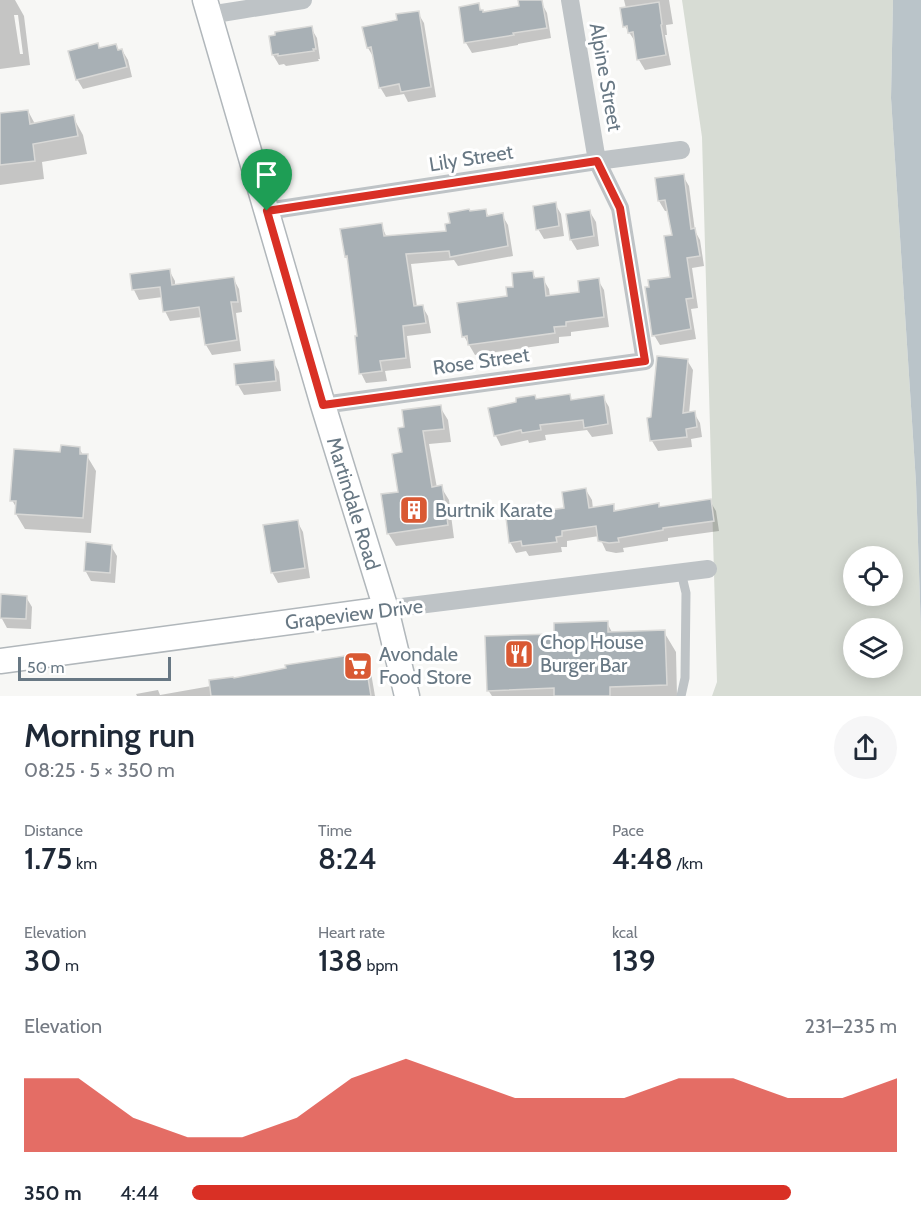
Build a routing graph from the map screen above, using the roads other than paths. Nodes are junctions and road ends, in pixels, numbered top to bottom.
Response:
1 (303, 0) edge
2 (570, 0) edge
3 (207, 7) edge
4 (681, 150) dead end
5 (597, 161) junction
6 (267, 211) junction
7 (645, 361) joint
8 (323, 405) junction
9 (708, 569) dead end
10 (681, 572) junction
11 (386, 609) junction
12 (0, 661) edge
13 (407, 696) edge
14 (681, 696) edge

1 - 3 street
2 - 5 street, Alpine Street
3 - 6 main road, Martindale Road
4 - 5 street, Lily Street
5 - 6 street, Lily Street
5 - 7 street, Alpine Street
6 - 8 main road, Martindale Road
7 - 8 street, Rose Street
8 - 11 main road, Martindale Road
9 - 10 street, Grapeview Drive
10 - 11 street, Grapeview Drive
10 - 14 lane
11 - 12 main road, Grapeview Drive
11 - 13 main road, Martindale Road

